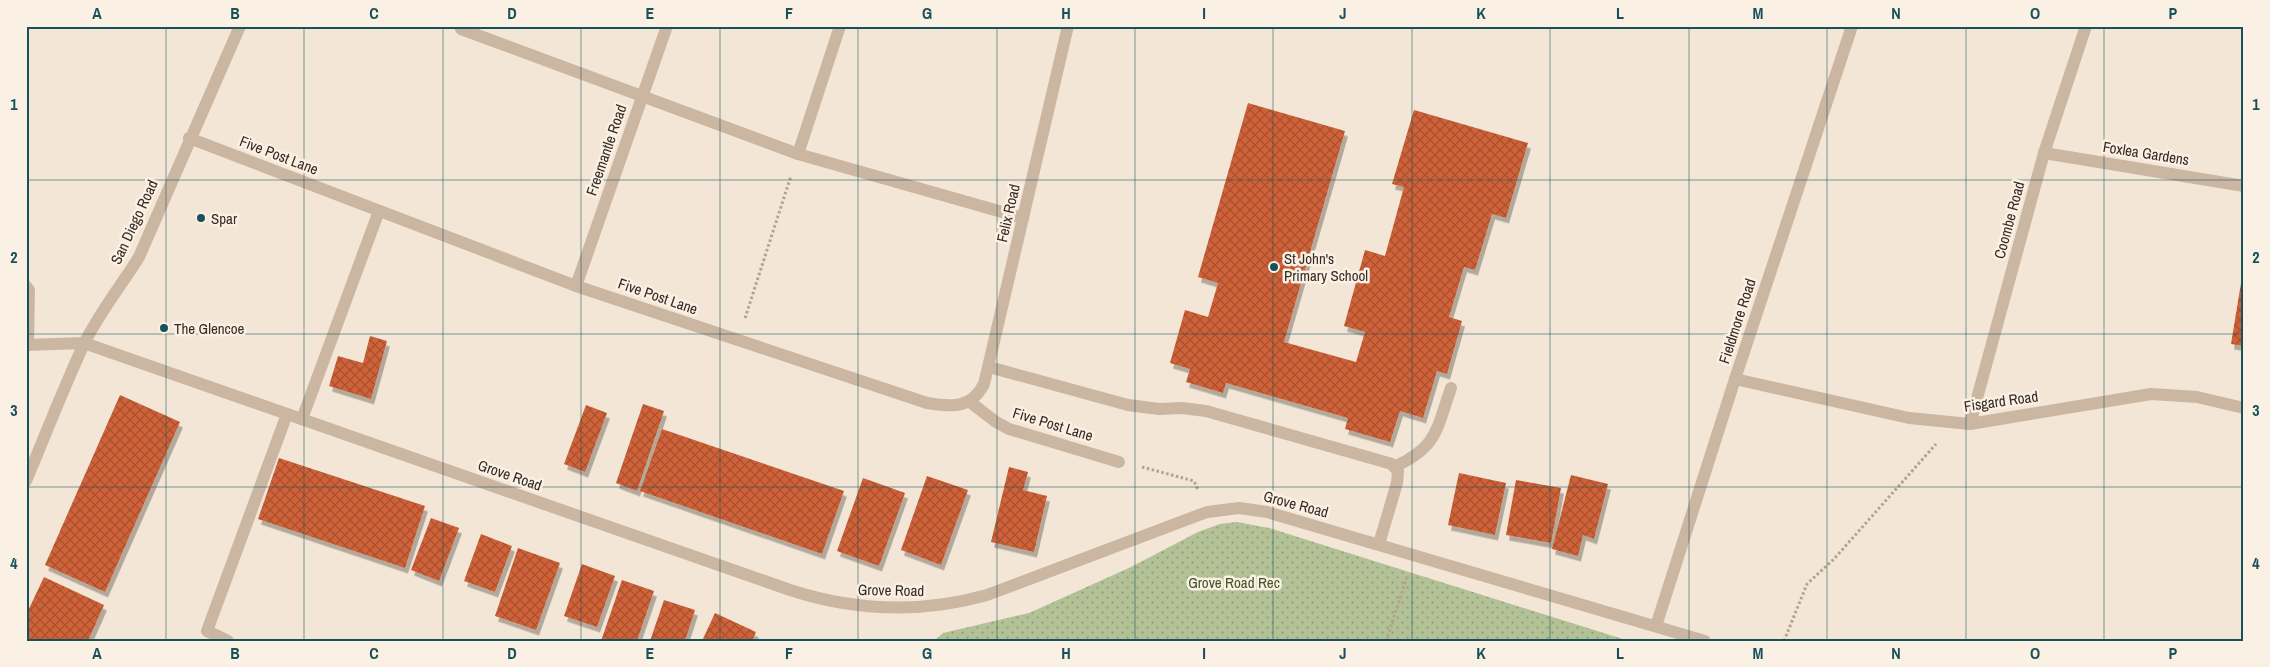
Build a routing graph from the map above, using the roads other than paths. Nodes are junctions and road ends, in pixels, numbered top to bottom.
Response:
1 (240, 26) edge
2 (462, 26) edge
3 (667, 26) edge
4 (840, 26) edge
5 (1068, 26) edge
6 (1852, 26) edge
7 (2086, 26) edge
8 (642, 96) junction
9 (189, 138) junction
10 (2044, 153) junction
11 (798, 154) junction
12 (2244, 186) edge
13 (380, 211) junction
14 (1023, 218) junction
15 (26, 286) edge
16 (576, 286) junction
17 (84, 343) junction
18 (27, 345) edge
19 (989, 367) junction
20 (1735, 379) junction
21 (1451, 388) dead end
22 (970, 402) junction
23 (2244, 408) edge
24 (287, 414) junction
25 (302, 419) junction
26 (1970, 424) junction
27 (1119, 462) road end
28 (1394, 467) junction
29 (26, 482) edge
30 (1380, 544) junction
31 (1656, 626) junction
32 (228, 641) edge
33 (1705, 641) edge

1 - 9 street, San Diego Road
2 - 8 street
3 - 8 street, Freemantle Road
4 - 11 street
5 - 14 street, Felix Road
6 - 20 street, Fieldmore Road
7 - 10 street, Coombe Road
8 - 11 street
8 - 16 street, Freemantle Road
9 - 13 street, Five Post Lane
9 - 17 street, San Diego Road
10 - 12 street, Foxlea Gardens
10 - 26 street, Coombe Road
11 - 14 street
13 - 16 street, Five Post Lane
13 - 25 street
14 - 19 street, Felix Road
15 - 18 street
16 - 22 street, Five Post Lane
17 - 18 street
17 - 24 street, Grove Road
17 - 29 street, San Diego Road
19 - 22 street, Felix Road
19 - 28 street
20 - 26 street, Fisgard Road
20 - 31 street, Fieldmore Road
21 - 28 street
22 - 27 street, Five Post Lane
23 - 26 street, Fisgard Road
24 - 25 street, Grove Road
24 - 32 street
25 - 30 street, Grove Road
28 - 30 street
30 - 31 street, Grove Road
31 - 33 street, Grove Road

